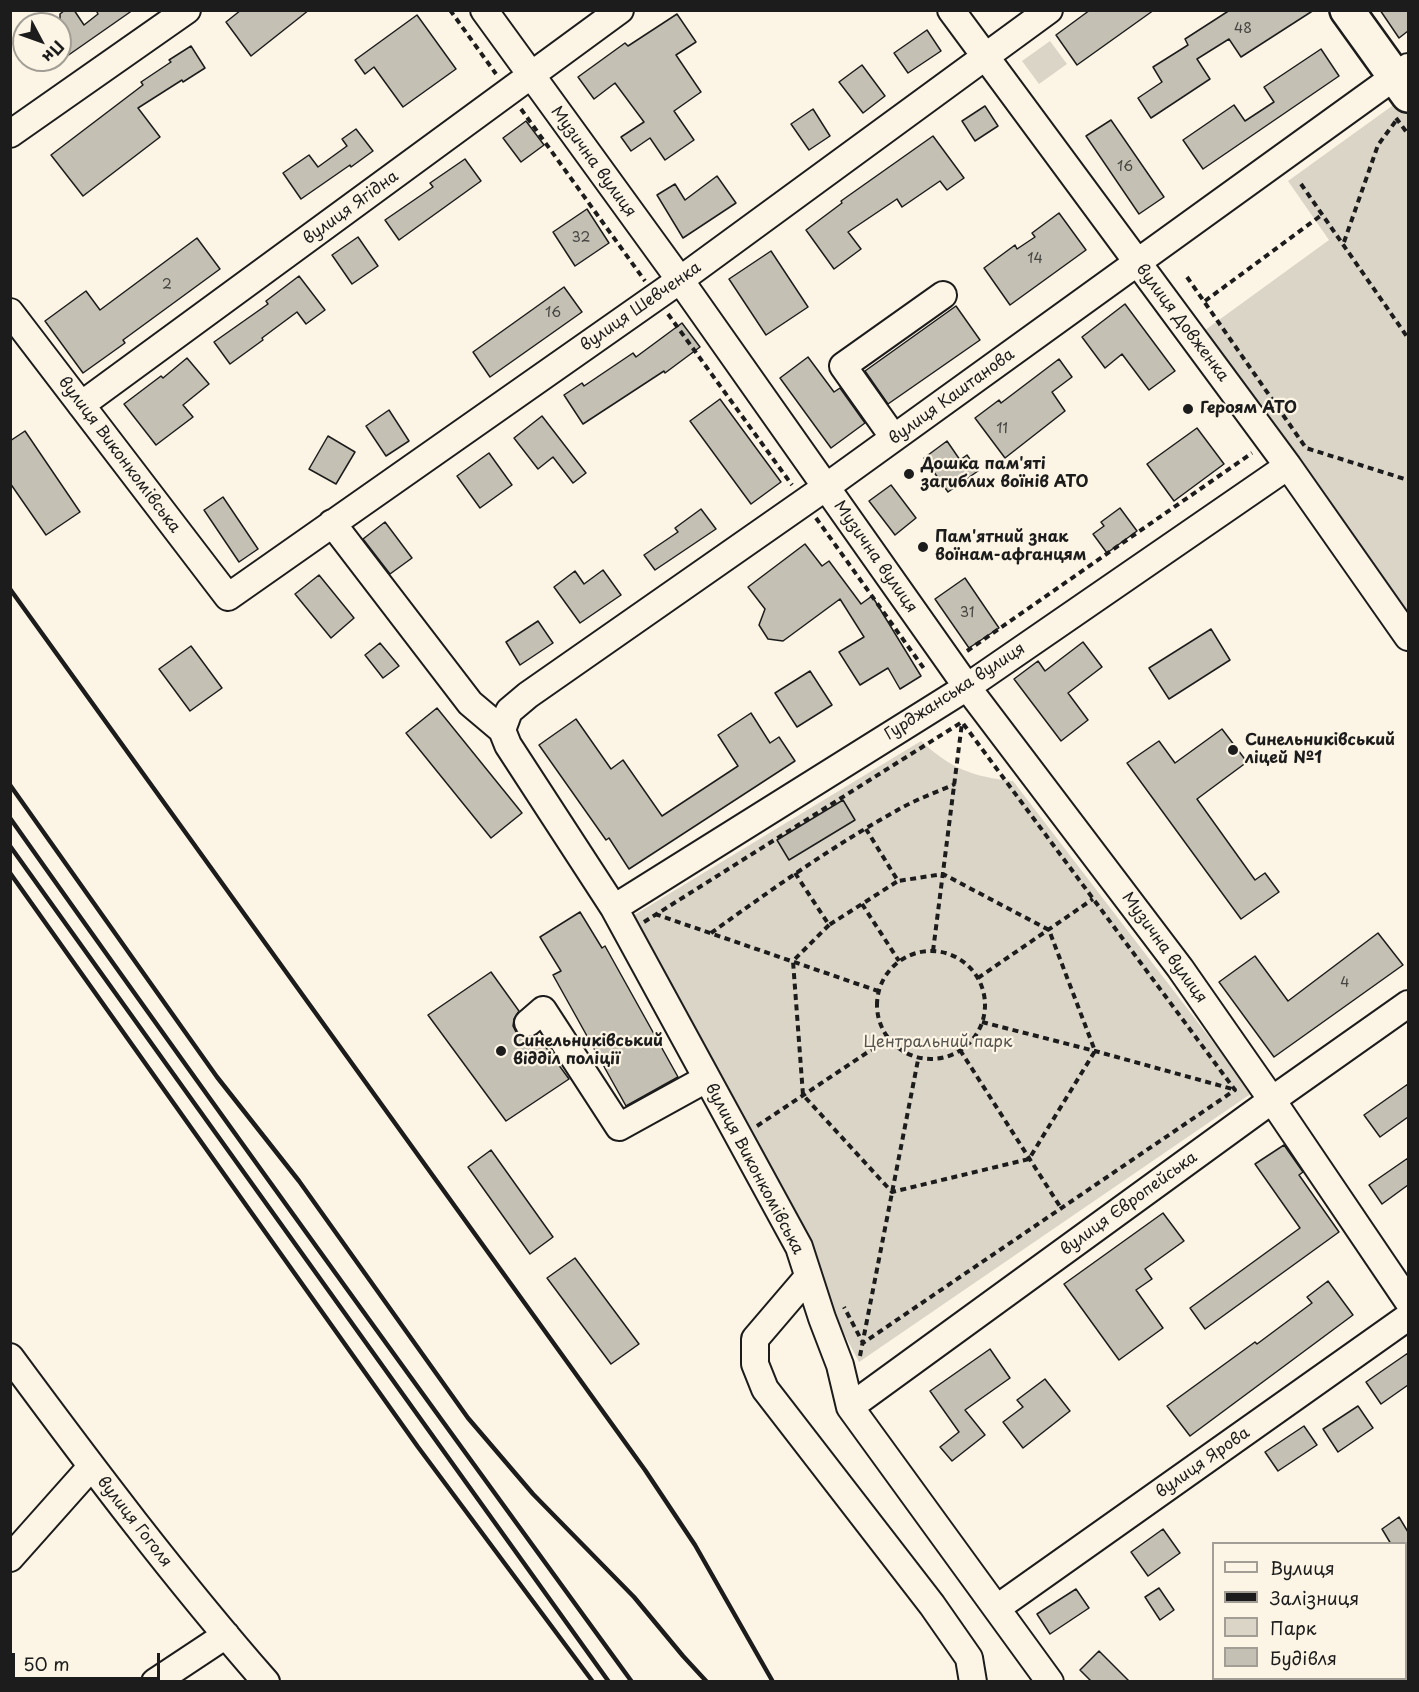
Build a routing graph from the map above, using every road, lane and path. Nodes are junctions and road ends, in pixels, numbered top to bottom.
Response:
1 (187, 10) edge
2 (450, 10) edge
3 (484, 10) edge
4 (620, 10) edge
5 (951, 10) edge
6 (1049, 10) edge
7 (1347, 10) edge
8 (986, 58) junction
9 (530, 76) junction
10 (1404, 80) edge
11 (509, 92) junction
12 (10, 134) edge
13 (1408, 134) edge
14 (1301, 184) dead end
15 (1323, 214) junction
16 (1344, 243) junction
17 (1137, 263) junction
18 (1187, 277) dead end
19 (680, 280) junction
20 (943, 295) dead end
21 (656, 297) junction
22 (1205, 301) junction
23 (10, 312) edge
24 (1408, 338) edge
25 (81, 405) junction
26 (1291, 425) junction
27 (894, 438) junction
28 (1269, 440) junction
29 (1288, 466) junction
30 (1408, 480) edge
31 (826, 487) junction
32 (804, 502) junction
33 (332, 523) junction
34 (228, 597) joint
35 (1408, 637) edge
36 (950, 663) junction
37 (956, 693) junction
38 (973, 715) junction
39 (505, 738) junction
40 (954, 784) junction
41 (866, 829) junction
42 (795, 873) junction
43 (943, 874) junction
44 (898, 881) junction
45 (1094, 899) junction
46 (862, 904) junction
47 (622, 905) junction
48 (656, 914) junction
49 (829, 925) junction
50 (1049, 930) junction
51 (711, 933) junction
52 (933, 951) junction
53 (793, 961) junction
54 (899, 961) junction
55 (978, 978) junction
56 (878, 991) junction
57 (1408, 1004) edge
58 (982, 1022) junction
59 (528, 1023) dead end
60 (889, 1038) junction
61 (960, 1050) junction
62 (1095, 1051) junction
63 (918, 1060) junction
64 (706, 1079) junction
65 (1235, 1090) junction
66 (803, 1095) junction
67 (1272, 1100) junction
68 (750, 1131) dead end
69 (1029, 1159) junction
70 (892, 1192) junction
71 (1061, 1208) junction
72 (808, 1277) junction
73 (840, 1301) dead end
74 (1408, 1301) edge
75 (1408, 1317) edge
76 (863, 1343) junction
77 (10, 1357) edge
78 (859, 1362) dead end
79 (850, 1407) junction
80 (91, 1467) junction
81 (10, 1558) edge
82 (997, 1608) junction
83 (226, 1635) junction
84 (155, 1682) edge
85 (266, 1682) edge
86 (973, 1682) edge
87 (1050, 1682) edge

1 - 12 street
2 - 11 path
3 - 9 street, Музична вулиця
4 - 9 street, вулиця Ягідна
5 - 8 street, вулиця Довженка
6 - 8 street, вулиця Шевченка
7 - 10 main road
8 - 17 street, вулиця Довженка
8 - 19 street, вулиця Шевченка
9 - 11 street, вулиця Ягідна
9 - 19 street, Музична вулиця
10 - 17 street, вулиця Каштанова
11 - 21 path
11 - 25 street, вулиця Ягідна
13 - 16 path
14 - 15 path
15 - 16 path
15 - 22 path
16 - 24 path
17 - 27 street, вулиця Каштанова
17 - 28 street, вулиця Довженка
18 - 22 path
19 - 21 street, вулиця Шевченка
19 - 31 street, Музична вулиця
20 - 27 street
21 - 32 path
21 - 33 street, вулиця Шевченка
22 - 26 path
23 - 25 street, вулиця Виконкомівська
25 - 34 street, вулиця Виконкомівська
26 - 28 path
26 - 30 path
27 - 31 street, вулиця Каштанова
28 - 29 street, вулиця Довженка
28 - 36 path
29 - 35 street, вулиця Довженка
29 - 37 street, Гурджанська вулиця
31 - 32 street, вулиця Каштанова
31 - 36 street, Музична вулиця
32 - 36 path
32 - 39 street, вулиця Каштанова
33 - 34 street, вулиця Шевченка
33 - 39 street, вулиця Виконкомівська
36 - 37 street, Музична вулиця
37 - 38 street, Музична вулиця
37 - 38 path
37 - 47 street, Гурджанська вулиця
38 - 40 path
38 - 45 path
38 - 48 path
38 - 67 street, Музична вулиця
39 - 47 street, вулиця Виконкомівська
40 - 41 path
40 - 43 path
41 - 42 path
41 - 44 path
42 - 49 path
42 - 51 path
43 - 44 path
43 - 50 path
43 - 52 path
44 - 46 path
45 - 50 path
45 - 65 path
46 - 49 path
46 - 54 path
47 - 48 path
47 - 48 path
47 - 64 street, вулиця Виконкомівська
48 - 51 path
49 - 53 path
50 - 55 path
50 - 62 path
51 - 53 path
52 - 54 path
52 - 55 path
53 - 56 path
53 - 66 path
54 - 56 path
55 - 58 path
56 - 60 path
57 - 67 street, вулиця Європейська
58 - 61 path
58 - 62 path
59 - 64 street
60 - 63 path
60 - 66 path
61 - 63 path
61 - 69 path
62 - 65 path
62 - 69 path
63 - 70 path
64 - 72 street, вулиця Виконкомівська
65 - 67 path
65 - 71 path
66 - 68 path
66 - 70 path
67 - 74 street, Музична вулиця
67 - 79 street, вулиця Європейська
69 - 70 path
69 - 71 path
70 - 76 path
71 - 76 path
72 - 79 street, вулиця Виконкомівська
72 - 86 street
73 - 76 path
75 - 82 street, вулиця Ярова
76 - 78 path
77 - 80 street, вулиця Гоголя
79 - 82 street, вулиця Виконкомівська
80 - 81 street
80 - 83 street, вулиця Гоголя
82 - 87 street, вулиця Виконкомівська
83 - 84 street
83 - 85 street, вулиця Гоголя

